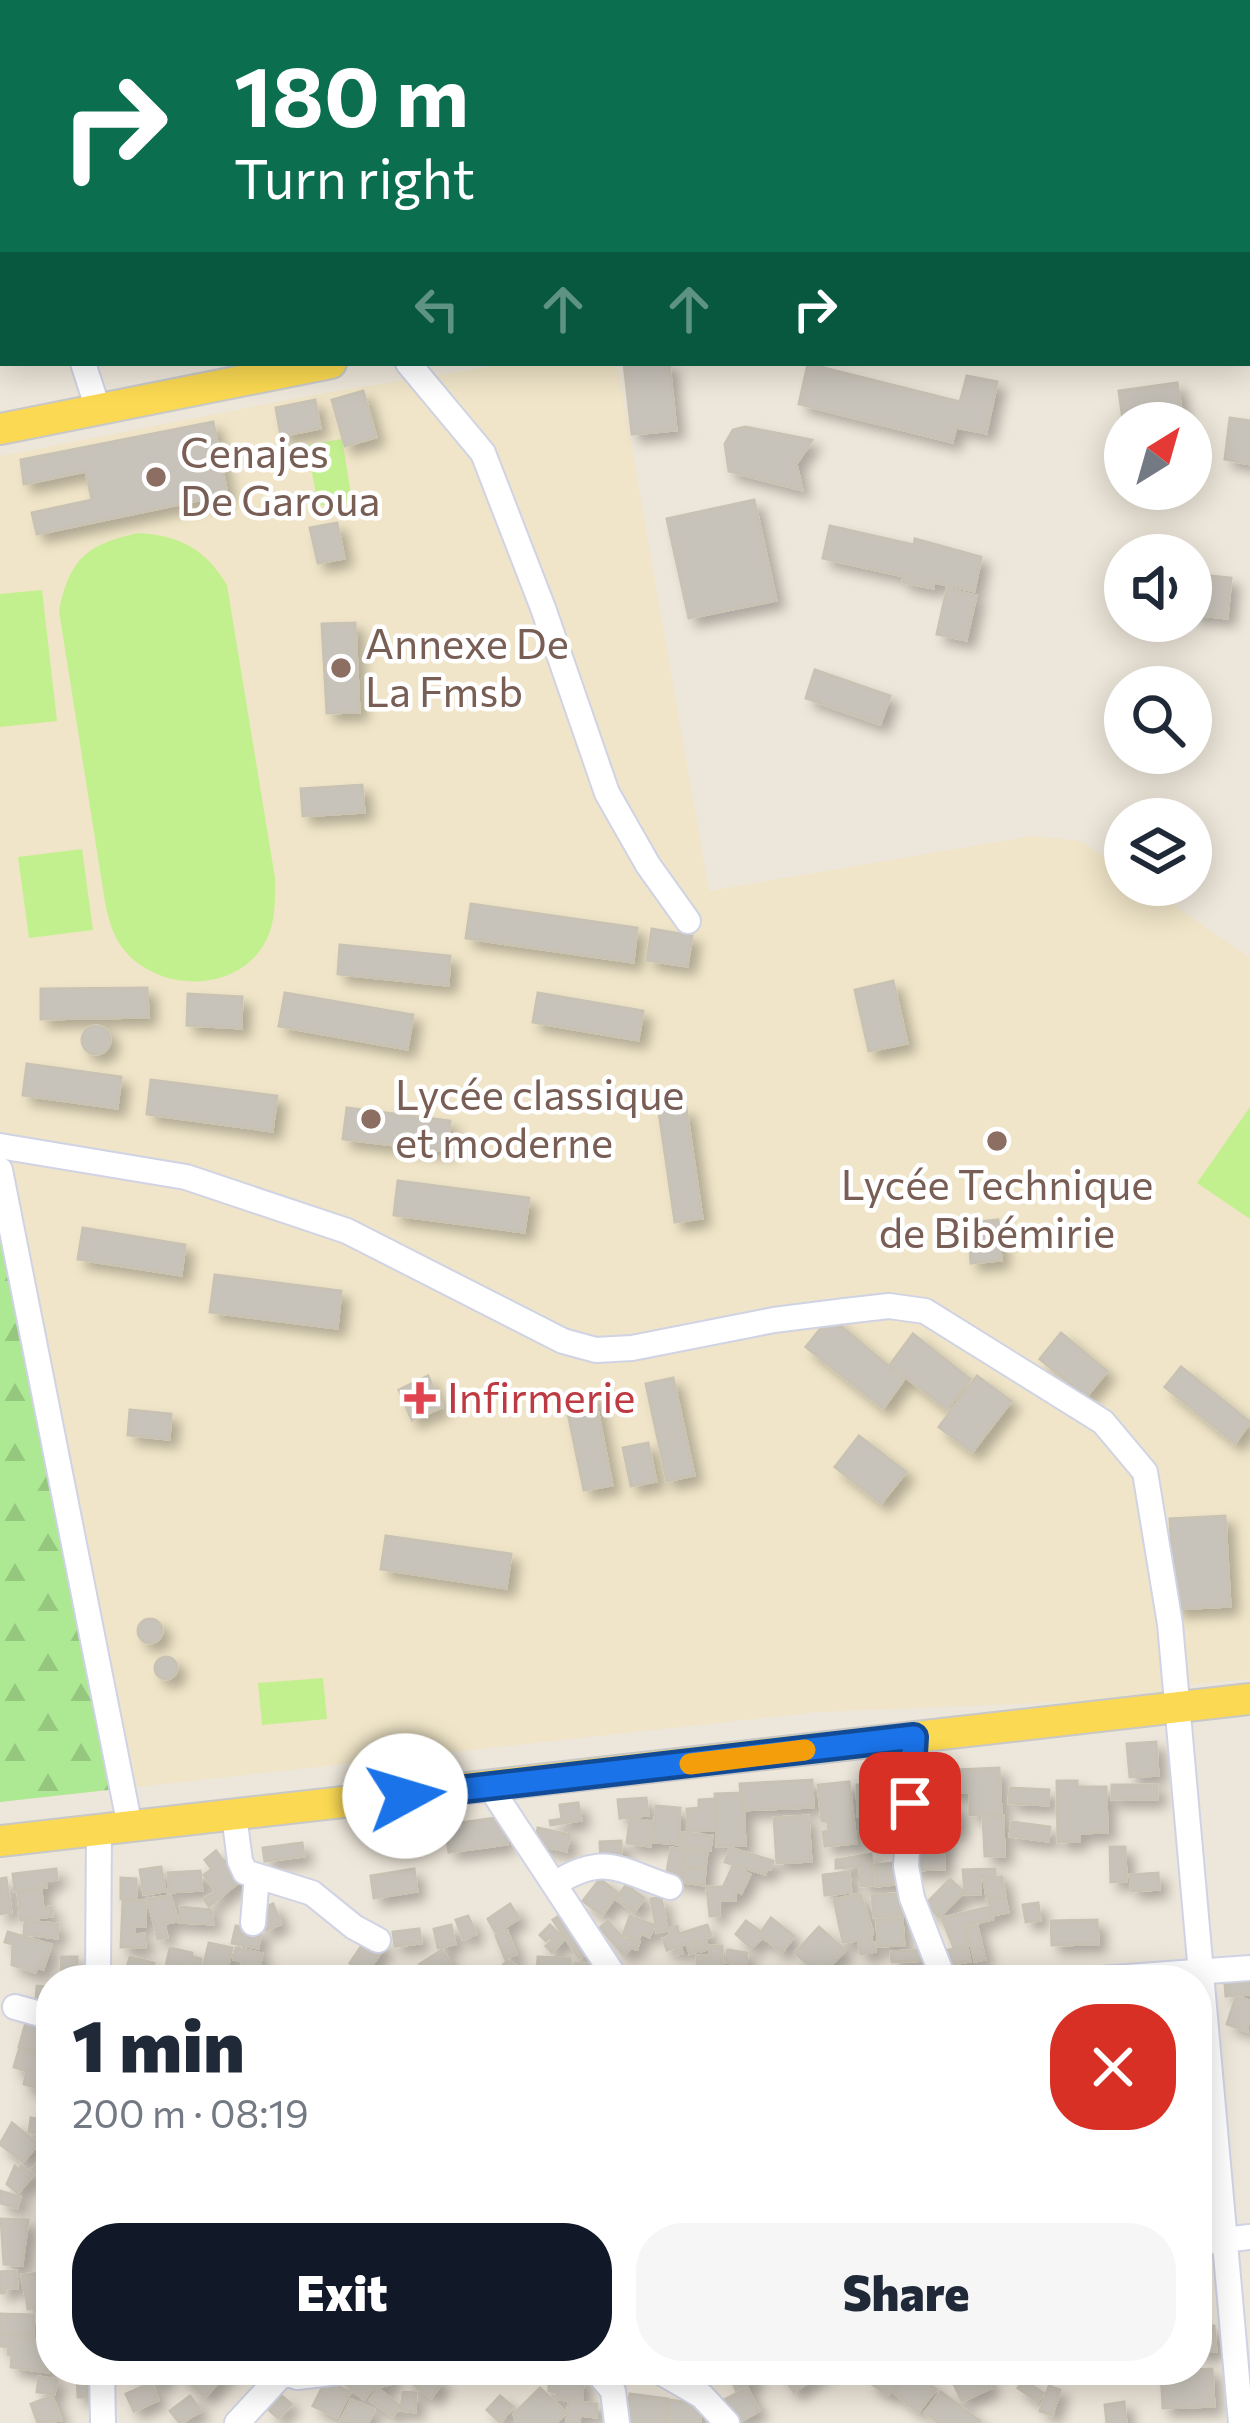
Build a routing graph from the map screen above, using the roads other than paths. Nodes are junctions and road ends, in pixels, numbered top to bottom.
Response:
1 (84, 366) edge
2 (316, 366) edge
3 (410, 366) edge
4 (98, 409) junction
5 (0, 429) edge
6 (688, 921) dead end
7 (0, 1146) edge
8 (0, 1170) edge
9 (1250, 1699) edge
10 (1177, 1708) junction
11 (914, 1737) junction
12 (490, 1787) junction
13 (234, 1815) junction
14 (115, 1828) junction
15 (0, 1841) edge
16 (257, 1876) junction
17 (556, 1882) junction
18 (670, 1887) dead end
19 (254, 1923) dead end
20 (378, 1940) dead end
21 (100, 1965) edge
22 (608, 1965) edge
23 (938, 1965) edge
24 (1199, 1965) edge
25 (1250, 1968) edge
26 (1212, 1972) edge
27 (15, 2007) dead end
28 (36, 2013) edge
29 (1212, 2055) edge
30 (1239, 2239) edge
31 (102, 2385) edge
32 (272, 2385) edge
33 (608, 2385) edge
34 (683, 2385) edge
35 (103, 2423) edge
36 (237, 2423) edge
37 (617, 2423) edge
38 (728, 2423) edge
39 (1241, 2423) edge

1 - 4 street
2 - 4 main road
3 - 6 street
4 - 5 main road
7 - 10 street
8 - 14 street
9 - 10 main road
10 - 11 main road
10 - 24 street
11 - 12 main road
11 - 23 street
12 - 13 main road
12 - 17 street
13 - 14 main road
13 - 16 street
14 - 15 main road
14 - 21 street
16 - 19 street
16 - 20 street
17 - 18 street
17 - 22 street
25 - 26 street
27 - 28 street
29 - 30 street
30 - 39 street
31 - 35 street
32 - 36 street
33 - 37 street
34 - 38 street

